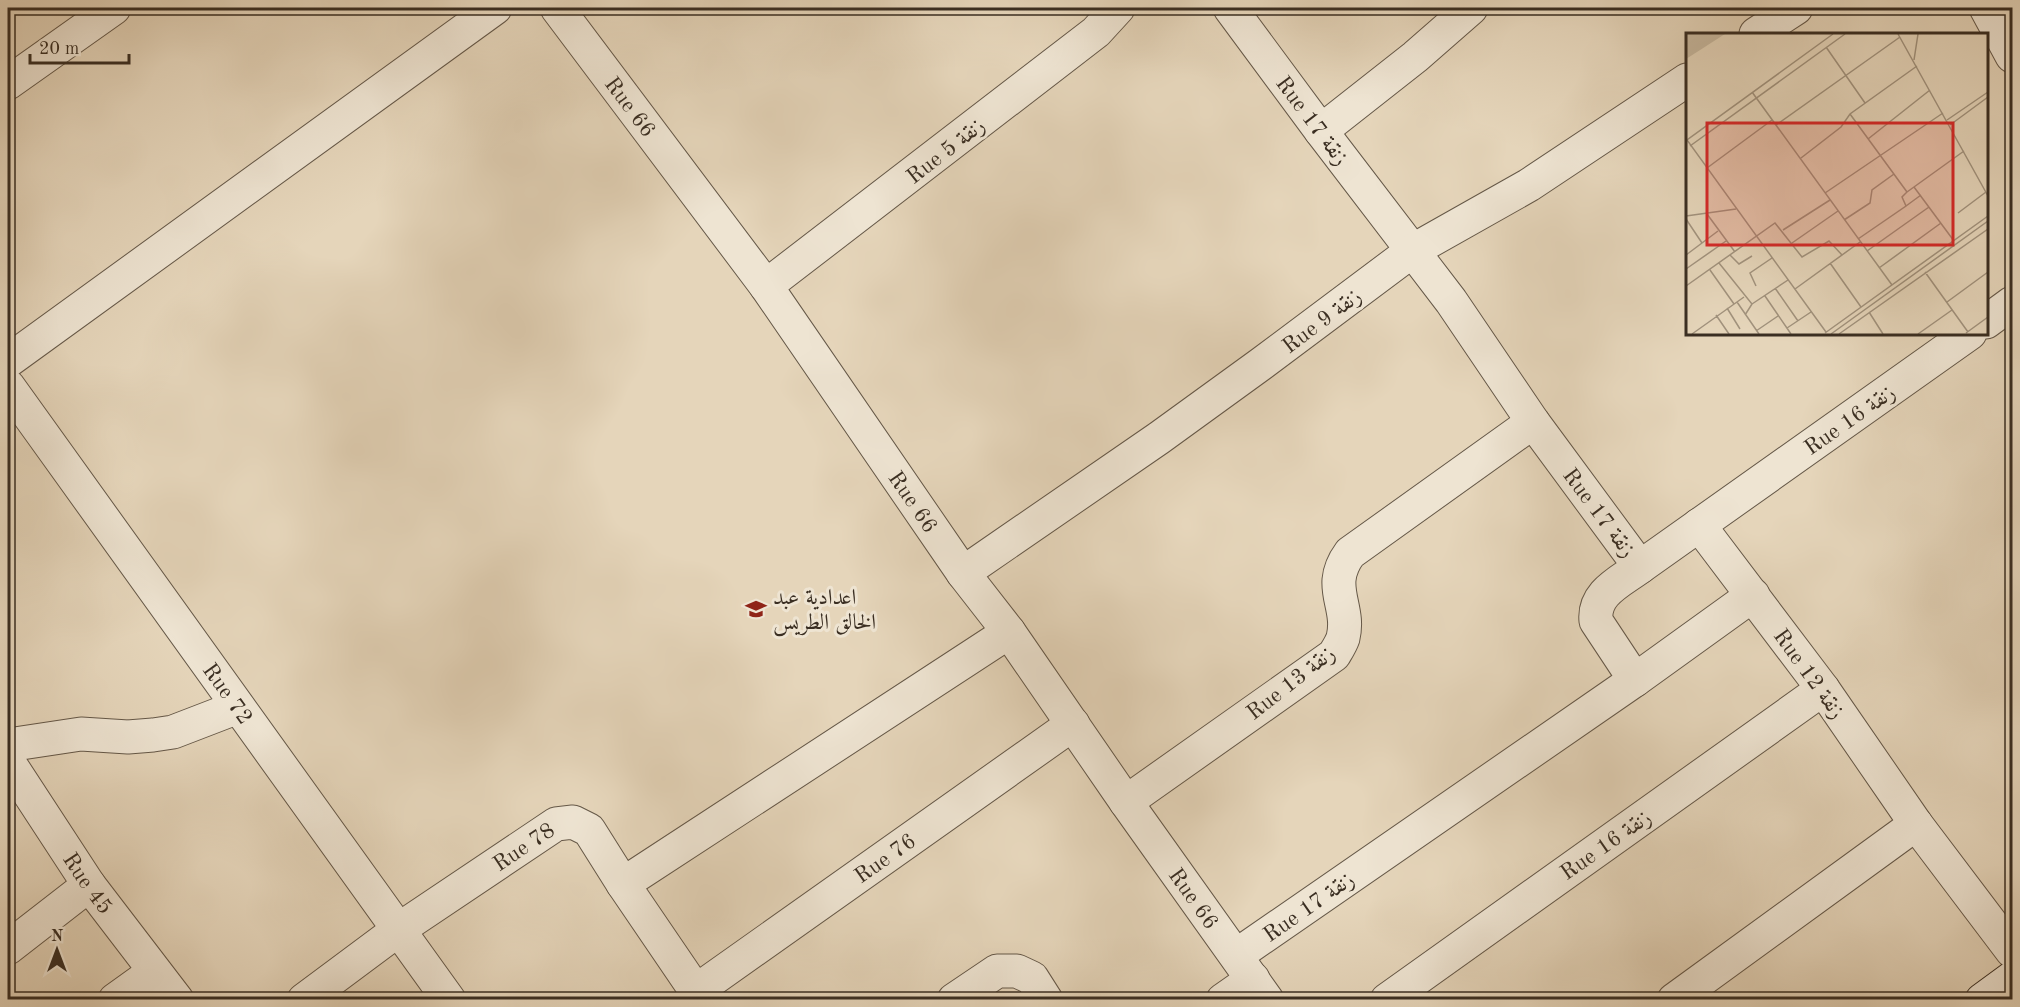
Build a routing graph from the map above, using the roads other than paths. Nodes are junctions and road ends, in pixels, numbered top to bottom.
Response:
1 (114, 8) edge
2 (495, 8) edge
3 (1118, 8) edge
4 (1230, 8) edge
5 (1471, 8) edge
6 (1796, 8) edge
7 (1992, 10) edge
8 (568, 11) edge
9 (1758, 33) edge
10 (2013, 56) edge
11 (1686, 81) edge
12 (8, 83) edge
13 (1321, 131) junction
14 (1412, 251) junction
15 (766, 286) junction
16 (2013, 303) edge
17 (1987, 321) edge
18 (1969, 334) edge
19 (8, 361) edge
20 (8, 386) edge
21 (1533, 422) junction
22 (1699, 525) junction
23 (1640, 567) junction
24 (963, 573) junction
25 (1754, 596) junction
26 (1009, 632) junction
27 (1635, 680) junction
28 (1823, 689) junction
29 (238, 708) junction
30 (1073, 724) junction
31 (8, 745) edge
32 (8, 761) edge
33 (1126, 802) junction
34 (1916, 824) junction
35 (623, 884) junction
36 (89, 885) junction
37 (398, 930) junction
38 (8, 948) edge
39 (2013, 951) edge
40 (154, 972) junction
41 (1252, 978) edge
42 (2013, 978) edge
43 (699, 995) edge
44 (115, 999) edge
45 (177, 999) edge
46 (304, 999) edge
47 (449, 999) edge
48 (954, 999) edge
49 (1047, 999) edge
50 (1223, 999) edge
51 (1388, 999) edge
52 (1674, 999) edge
53 (1982, 999) edge

1 - 12 street
2 - 19 street
3 - 15 street, Rue 5 زنقة
4 - 13 street, Rue 17 زنقة
5 - 13 street
6 - 9 street
7 - 10 street
8 - 15 street, Rue 66
11 - 14 street, Rue 9 زنقة
13 - 14 street, Rue 17 زنقة
14 - 21 street, Rue 17 زنقة
14 - 24 street, Rue 9 زنقة
15 - 24 street, Rue 66
16 - 17 street
18 - 22 street, Rue 16 زنقة
20 - 29 street, Rue 72
21 - 23 street, Rue 17 زنقة
21 - 33 street, Rue 13 زنقة
22 - 23 street, Rue 16 زنقة
22 - 25 street, Rue 12 زنقة
23 - 27 street, Rue 17 زنقة
24 - 26 street, Rue 66
25 - 27 street
25 - 28 street, Rue 12 زنقة
26 - 30 street, Rue 66
26 - 35 street
27 - 41 street, Rue 17 زنقة
28 - 34 street, Rue 12 زنقة
28 - 51 street, Rue 16 زنقة
29 - 31 street
29 - 37 street, Rue 72
30 - 33 street, Rue 66
30 - 43 street, Rue 76
32 - 36 street, Rue 45
33 - 41 street, Rue 66
34 - 39 street, Rue 12 زنقة
34 - 52 street
35 - 37 street, Rue 78
35 - 43 street, Rue 78
36 - 38 street
36 - 40 street, Rue 45
37 - 46 street, Rue 78
37 - 47 street, Rue 72
40 - 44 street
40 - 45 street, Rue 45
41 - 50 street, Rue 17 زنقة
42 - 53 street
48 - 49 street

